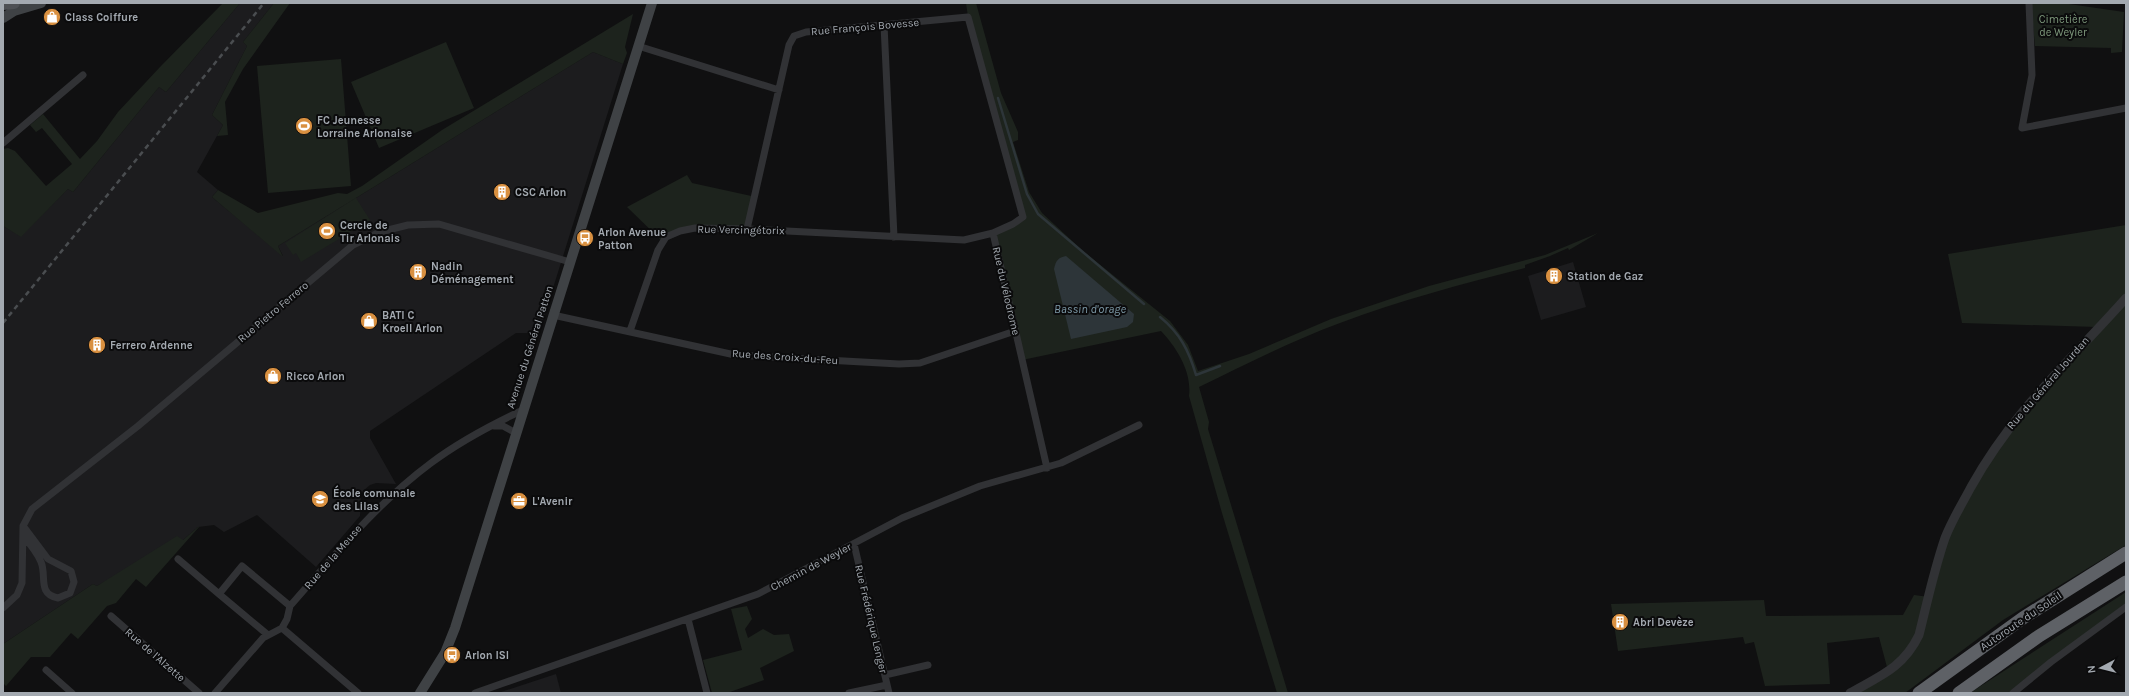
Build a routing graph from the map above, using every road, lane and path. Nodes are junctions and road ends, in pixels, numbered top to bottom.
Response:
1 (15, 3) edge
2 (41, 3) edge
3 (652, 3) edge
4 (2029, 3) edge
5 (3, 4) edge
6 (3, 14) edge
7 (968, 17) joint
8 (3, 18) edge
9 (884, 25) junction
10 (638, 46) junction
11 (83, 75) dead end
12 (779, 90) junction
13 (2126, 108) edge
14 (3, 143) edge
15 (748, 229) junction
16 (993, 233) junction
17 (894, 237) junction
18 (570, 262) junction
19 (2126, 298) edge
20 (553, 315) junction
21 (630, 331) junction
22 (1015, 331) junction
23 (523, 410) junction
24 (491, 425) junction
25 (1139, 425) dead end
26 (516, 433) junction
27 (1047, 468) junction
28 (23, 526) junction
29 (23, 536) junction
30 (854, 544) junction
31 (2126, 553) edge
32 (178, 559) dead end
33 (2126, 582) edge
34 (219, 594) junction
35 (290, 606) junction
36 (2126, 607) edge
37 (3, 608) edge
38 (111, 616) dead end
39 (688, 619) junction
40 (282, 628) junction
41 (268, 635) junction
42 (928, 665) dead end
43 (46, 670) dead end
44 (885, 675) junction
45 (887, 685) junction
46 (72, 693) edge
47 (199, 693) edge
48 (215, 693) edge
49 (358, 693) edge
50 (420, 693) edge
51 (475, 693) edge
52 (707, 693) edge
53 (849, 693) edge
54 (889, 693) edge
55 (1850, 693) edge
56 (1919, 693) edge
57 (1959, 693) edge
58 (2013, 693) edge

1 - 5 main road
1 - 6 main road
2 - 8 main road
3 - 10 main road, Avenue du Général Patton
4 - 13 street
7 - 9 street, Rue François Bovesse
7 - 16 street, Rue du Vélodrome
9 - 12 street, Rue François Bovesse
9 - 17 street
10 - 12 street
10 - 18 main road, Avenue du Général Patton
11 - 14 street
12 - 15 street, Rue François Bovesse
15 - 17 street, Rue Vercingétorix
15 - 21 street, Rue Vercingétorix
16 - 17 street, Rue Vercingétorix
16 - 22 street, Rue du Vélodrome
18 - 20 main road, Avenue du Général Patton
18 - 28 street, Rue Pietro Ferrero
19 - 55 street, Rue du Général Jourdan
20 - 21 street, Rue des Croix-du-Feu
20 - 23 main road, Avenue du Général Patton
21 - 22 street, Rue des Croix-du-Feu
22 - 27 street, Rue du Vélodrome
23 - 24 street, Rue de la Meuse
23 - 26 main road, Avenue du Général Patton
24 - 26 street
24 - 35 street, Rue de la Meuse
25 - 27 street, Chemin de Weyler
26 - 50 main road, Avenue du Général Patton
27 - 30 street, Chemin de Weyler
28 - 29 street, Rue Pietro Ferrero
28 - 29 street
29 - 37 street, Rue Pietro Ferrero
30 - 39 street, Chemin de Weyler
30 - 44 street, Rue Frédérique Lenger
31 - 56 highway, Autoroute du Soleil
32 - 34 street
33 - 57 highway, Autoroute du Soleil
34 - 35 street
34 - 41 street
35 - 40 street, Rue de la Meuse
36 - 58 street
38 - 47 street, Rue de l'Alzette
39 - 51 street, Chemin de Weyler
39 - 52 street
40 - 41 street
40 - 49 street
41 - 48 street
42 - 44 street
43 - 46 street
44 - 45 street, Rue Frédérique Lenger
45 - 53 street
45 - 54 street, Rue Frédérique Lenger

